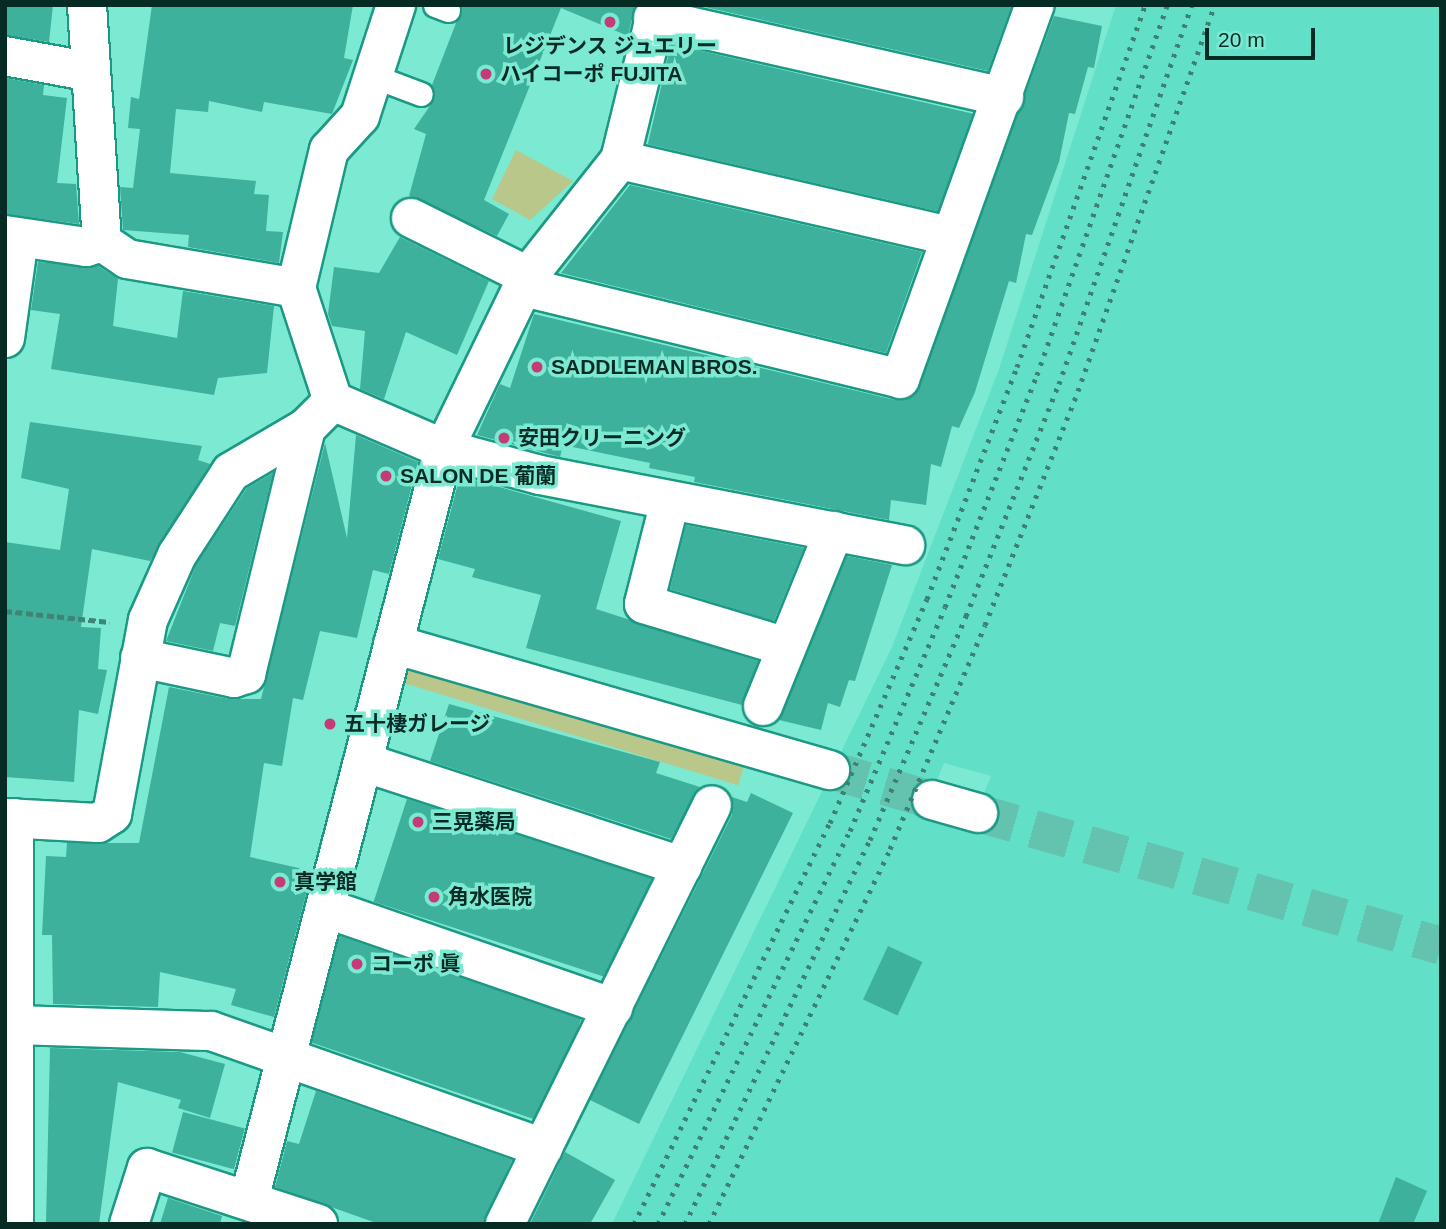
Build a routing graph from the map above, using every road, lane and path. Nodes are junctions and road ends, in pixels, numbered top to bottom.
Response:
1 (87, 5) edge
2 (396, 5) edge
3 (1035, 5) edge
4 (655, 12) edge
5 (5, 56) edge
6 (87, 71) junction
7 (373, 76) junction
8 (421, 94) dead end
9 (1004, 97) junction
10 (620, 160) junction
11 (411, 218) dead end
12 (948, 236) junction
13 (12, 237) edge
14 (102, 242) junction
15 (526, 282) junction
16 (296, 288) junction
17 (5, 338) edge
18 (333, 401) junction
19 (306, 428) junction
20 (444, 450) junction
21 (670, 501) junction
22 (171, 519) dead end
23 (834, 531) junction
24 (905, 545) dead end
25 (160, 593) junction
26 (5, 611) edge
27 (115, 622) dead end
28 (393, 644) junction
29 (786, 647) junction
30 (140, 658) junction
31 (763, 706) dead end
32 (363, 762) junction
33 (830, 770) tunnel mouth
34 (932, 800) tunnel mouth
35 (712, 804) dead end
36 (978, 813) tunnel mouth
37 (9, 818) edge
38 (682, 866) junction
39 (326, 908) junction
40 (613, 1008) junction
41 (18, 1025) junction
42 (290, 1059) junction
43 (543, 1148) junction
44 (249, 1200) junction
45 (14, 1224) edge
46 (130, 1224) edge
47 (318, 1224) edge
48 (505, 1224) edge

1 - 6 street
2 - 7 street
3 - 9 street
4 - 9 street
4 - 10 street
5 - 6 street
6 - 14 street
7 - 8 lane
7 - 16 street
9 - 12 street
10 - 12 street
10 - 15 street
11 - 15 street
12 - 15 street
13 - 14 street
13 - 17 street
14 - 16 street
15 - 20 street
16 - 18 street
18 - 19 street
18 - 20 street
19 - 25 street
19 - 30 street
20 - 21 street
20 - 28 street
21 - 23 street
21 - 29 street
22 - 25 street
23 - 24 street
23 - 29 street
25 - 30 street
26 - 27 path
28 - 32 street
28 - 33 street
29 - 31 street
30 - 37 street
32 - 38 street
32 - 39 street
34 - 36 street
35 - 38 street
37 - 41 street
38 - 40 street
39 - 40 street
39 - 42 street
40 - 43 street
41 - 42 street
41 - 45 street
42 - 43 street
42 - 44 street
43 - 48 street
44 - 46 street
44 - 47 street

